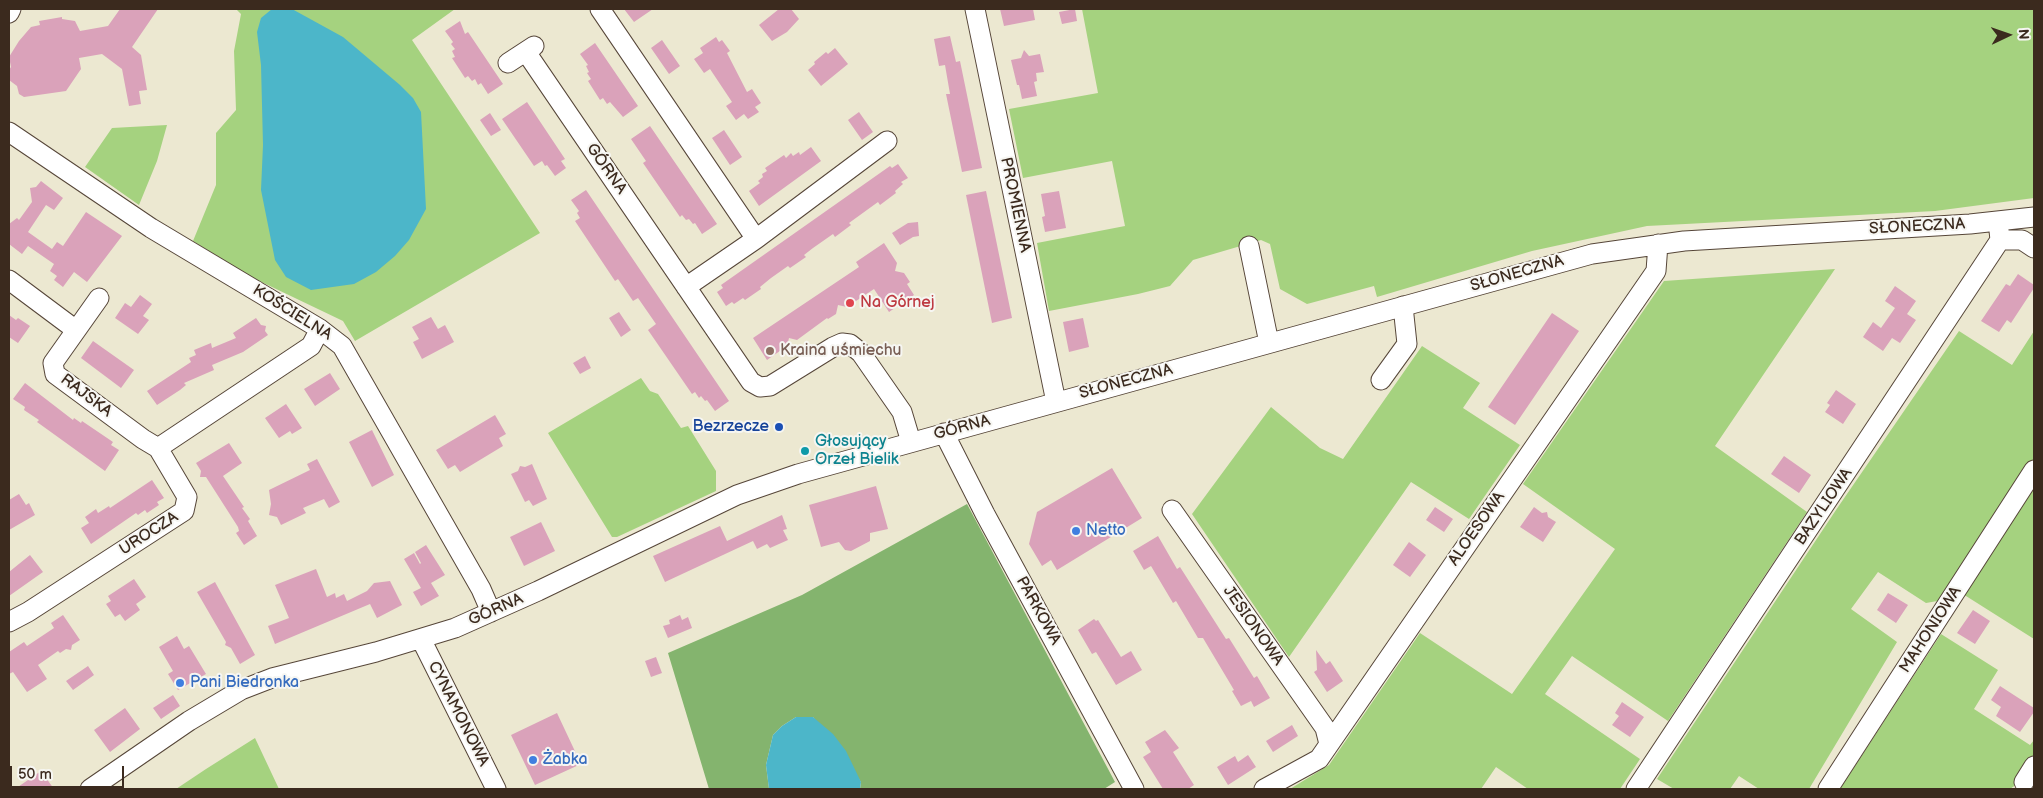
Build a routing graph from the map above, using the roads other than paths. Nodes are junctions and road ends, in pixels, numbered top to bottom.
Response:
1 (12, 9) edge
2 (600, 9) edge
3 (975, 9) edge
4 (9, 12) edge
5 (508, 63) dead end
6 (9, 132) edge
7 (887, 141) dead end
8 (2034, 216) edge
9 (1998, 221) junction
10 (756, 239) junction
11 (2000, 240) junction
12 (1658, 244) junction
13 (1249, 246) dead end
14 (2034, 248) edge
15 (9, 280) edge
16 (686, 287) junction
17 (99, 298) dead end
18 (1403, 306) junction
19 (320, 329) junction
20 (76, 330) junction
21 (1270, 343) junction
22 (1381, 380) dead end
23 (1056, 402) junction
24 (1013, 414) joint
25 (944, 433) junction
26 (911, 442) junction
27 (158, 448) junction
28 (2034, 470) edge
29 (1172, 510) dead end
30 (491, 612) junction
31 (9, 622) edge
32 (422, 638) junction
33 (1329, 744) junction
34 (2034, 766) edge
35 (2024, 782) dead end
36 (90, 789) edge
37 (496, 789) edge
38 (1134, 789) edge
39 (1264, 789) edge
40 (1636, 789) edge
41 (1828, 789) edge

1 - 4 street
2 - 10 street
3 - 23 street, PROMIENNA
5 - 16 street, GÓRNA
6 - 19 street, KOŚCIELNA
7 - 10 street
8 - 9 street, SŁONECZNA
9 - 11 street
9 - 12 street, SŁONECZNA
10 - 16 street
11 - 14 street
11 - 40 street, BAZYLIOWA
12 - 18 street, SŁONECZNA
12 - 33 street, ALOESOWA
13 - 21 street
15 - 20 street
16 - 26 street, GÓRNA
17 - 20 street, RAJSKA
18 - 21 street, SŁONECZNA
18 - 22 street
19 - 27 street
19 - 30 street, KOŚCIELNA
20 - 27 street, RAJSKA
21 - 23 street, SŁONECZNA
23 - 24 street, SŁONECZNA
24 - 25 street, GÓRNA
25 - 26 street, GÓRNA
25 - 38 street, PARKOWA
26 - 30 street, GÓRNA
27 - 31 street, UROCZA
28 - 41 street, MAHONIOWA
29 - 33 street, JESIONOWA
30 - 32 street, GÓRNA
32 - 36 street, GÓRNA
32 - 37 street, CYNAMONOWA
33 - 39 street, ALOESOWA
34 - 35 street

